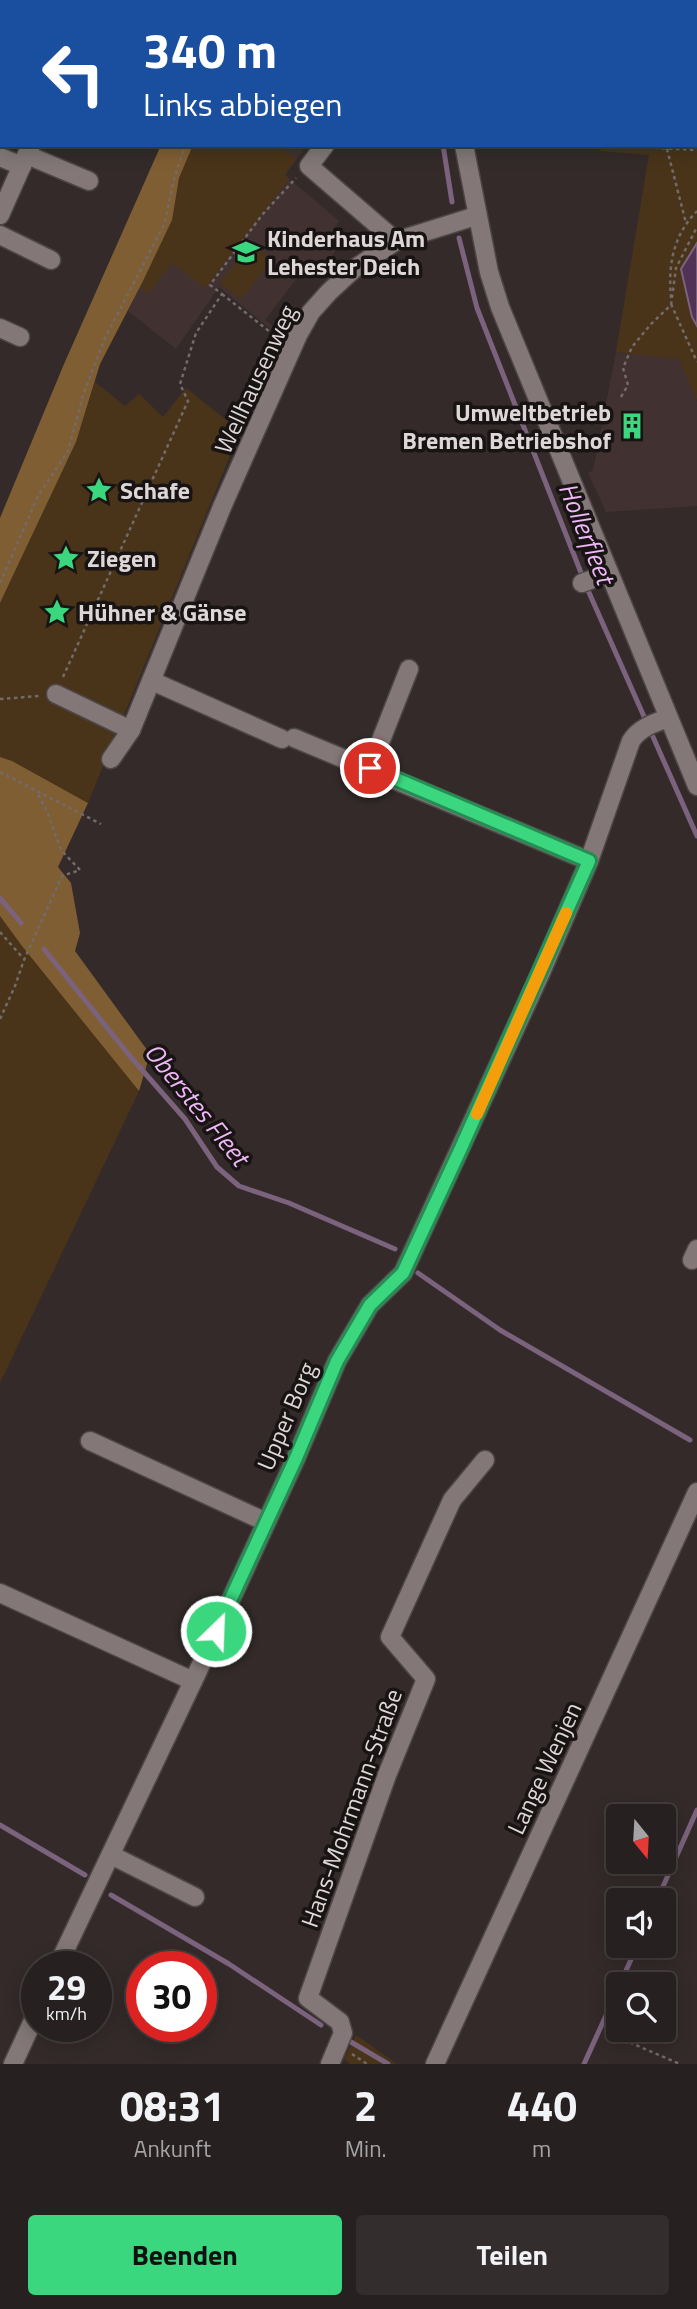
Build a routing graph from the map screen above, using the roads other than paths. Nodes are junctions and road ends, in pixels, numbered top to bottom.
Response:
1 (323, 147) edge
2 (464, 147) edge
3 (27, 156) edge
4 (0, 157) edge
5 (89, 181) dead end
6 (0, 215) edge
7 (477, 216) junction
8 (0, 235) edge
9 (396, 241) junction
10 (51, 260) dead end
11 (0, 328) edge
12 (20, 337) dead end
13 (609, 573) junction
14 (586, 582) dead end
15 (410, 669) dead end
16 (152, 681) junction
17 (56, 694) road end
18 (654, 723) junction
19 (131, 730) junction
20 (690, 753) edge
21 (111, 759) dead end
22 (370, 768) junction
23 (697, 786) edge
24 (589, 861) junction
25 (90, 1441) dead end
26 (485, 1460) dead end
27 (697, 1492) edge
28 (266, 1522) junction
29 (0, 1593) edge
30 (193, 1681) junction
31 (111, 1855) junction
32 (195, 1897) dead end
33 (65, 1951) edge
34 (23, 2042) edge
35 (13, 2064) edge
36 (330, 2064) edge
37 (435, 2064) edge

1 - 9 street
2 - 7 street
3 - 4 street
3 - 5 street
3 - 6 street
7 - 9 street, Wellhausenweg
7 - 13 street
8 - 10 street
9 - 16 street, Wellhausenweg
11 - 12 street
13 - 14 street
13 - 18 street
15 - 22 street
16 - 19 street, Wellhausenweg
16 - 22 street
17 - 19 street
18 - 20 street
18 - 24 street, Upper Borg
19 - 21 street, Wellhausenweg
20 - 23 street
22 - 24 street
24 - 28 street, Upper Borg
25 - 28 street
26 - 36 street, Hans-Mohrmann-Straße
27 - 37 street, Lange Wenjen
28 - 30 street, Upper Borg
29 - 30 street
30 - 31 street, Upper Borg
31 - 32 street
31 - 33 street, Upper Borg
34 - 35 street

